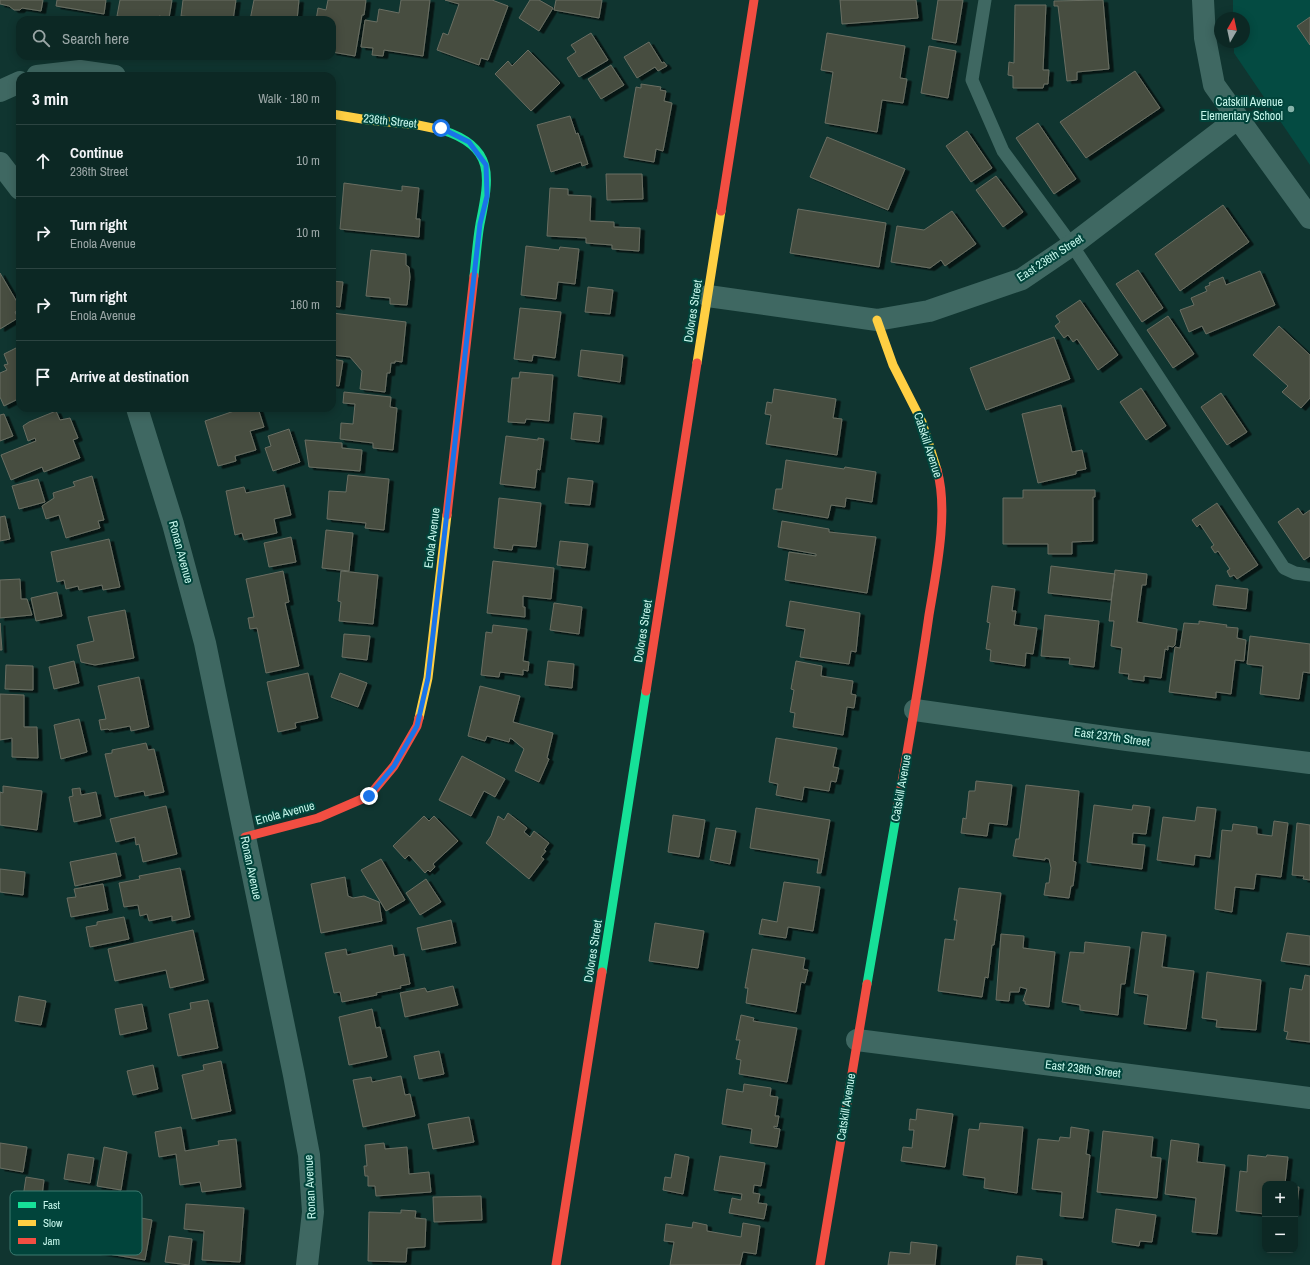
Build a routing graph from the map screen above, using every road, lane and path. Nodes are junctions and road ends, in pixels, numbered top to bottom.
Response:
1 (754, 0) edge
2 (985, 0) edge
3 (1203, 0) edge
4 (66, 72) edge
5 (92, 72) edge
6 (16, 84) edge
7 (0, 91) edge
8 (336, 115) edge
9 (1237, 119) junction
10 (469, 142) joint
11 (0, 164) edge
12 (16, 184) edge
13 (1310, 218) edge
14 (1072, 245) junction
15 (708, 296) junction
16 (877, 320) junction
17 (138, 412) edge
18 (1310, 575) edge
19 (915, 710) junction
20 (1310, 763) edge
21 (245, 837) junction
22 (856, 1040) junction
23 (1310, 1098) edge
24 (307, 1265) edge
25 (556, 1265) edge
26 (820, 1265) edge

1 - 15 street, Dolores Street
2 - 14 lane
3 - 9 street
4 - 5 street
6 - 7 street
8 - 10 street, 236th Street
9 - 13 street
9 - 14 street, East 236th Street
10 - 21 street, Enola Avenue
11 - 12 street
14 - 16 street, East 236th Street
14 - 18 lane
15 - 16 street, East 236th Street
15 - 25 street, Dolores Street
16 - 19 street, Catskill Avenue
17 - 21 street, Ronan Avenue
19 - 20 street, East 237th Street
19 - 22 street, Catskill Avenue
21 - 24 street, Ronan Avenue
22 - 23 street, East 238th Street
22 - 26 street, Catskill Avenue

